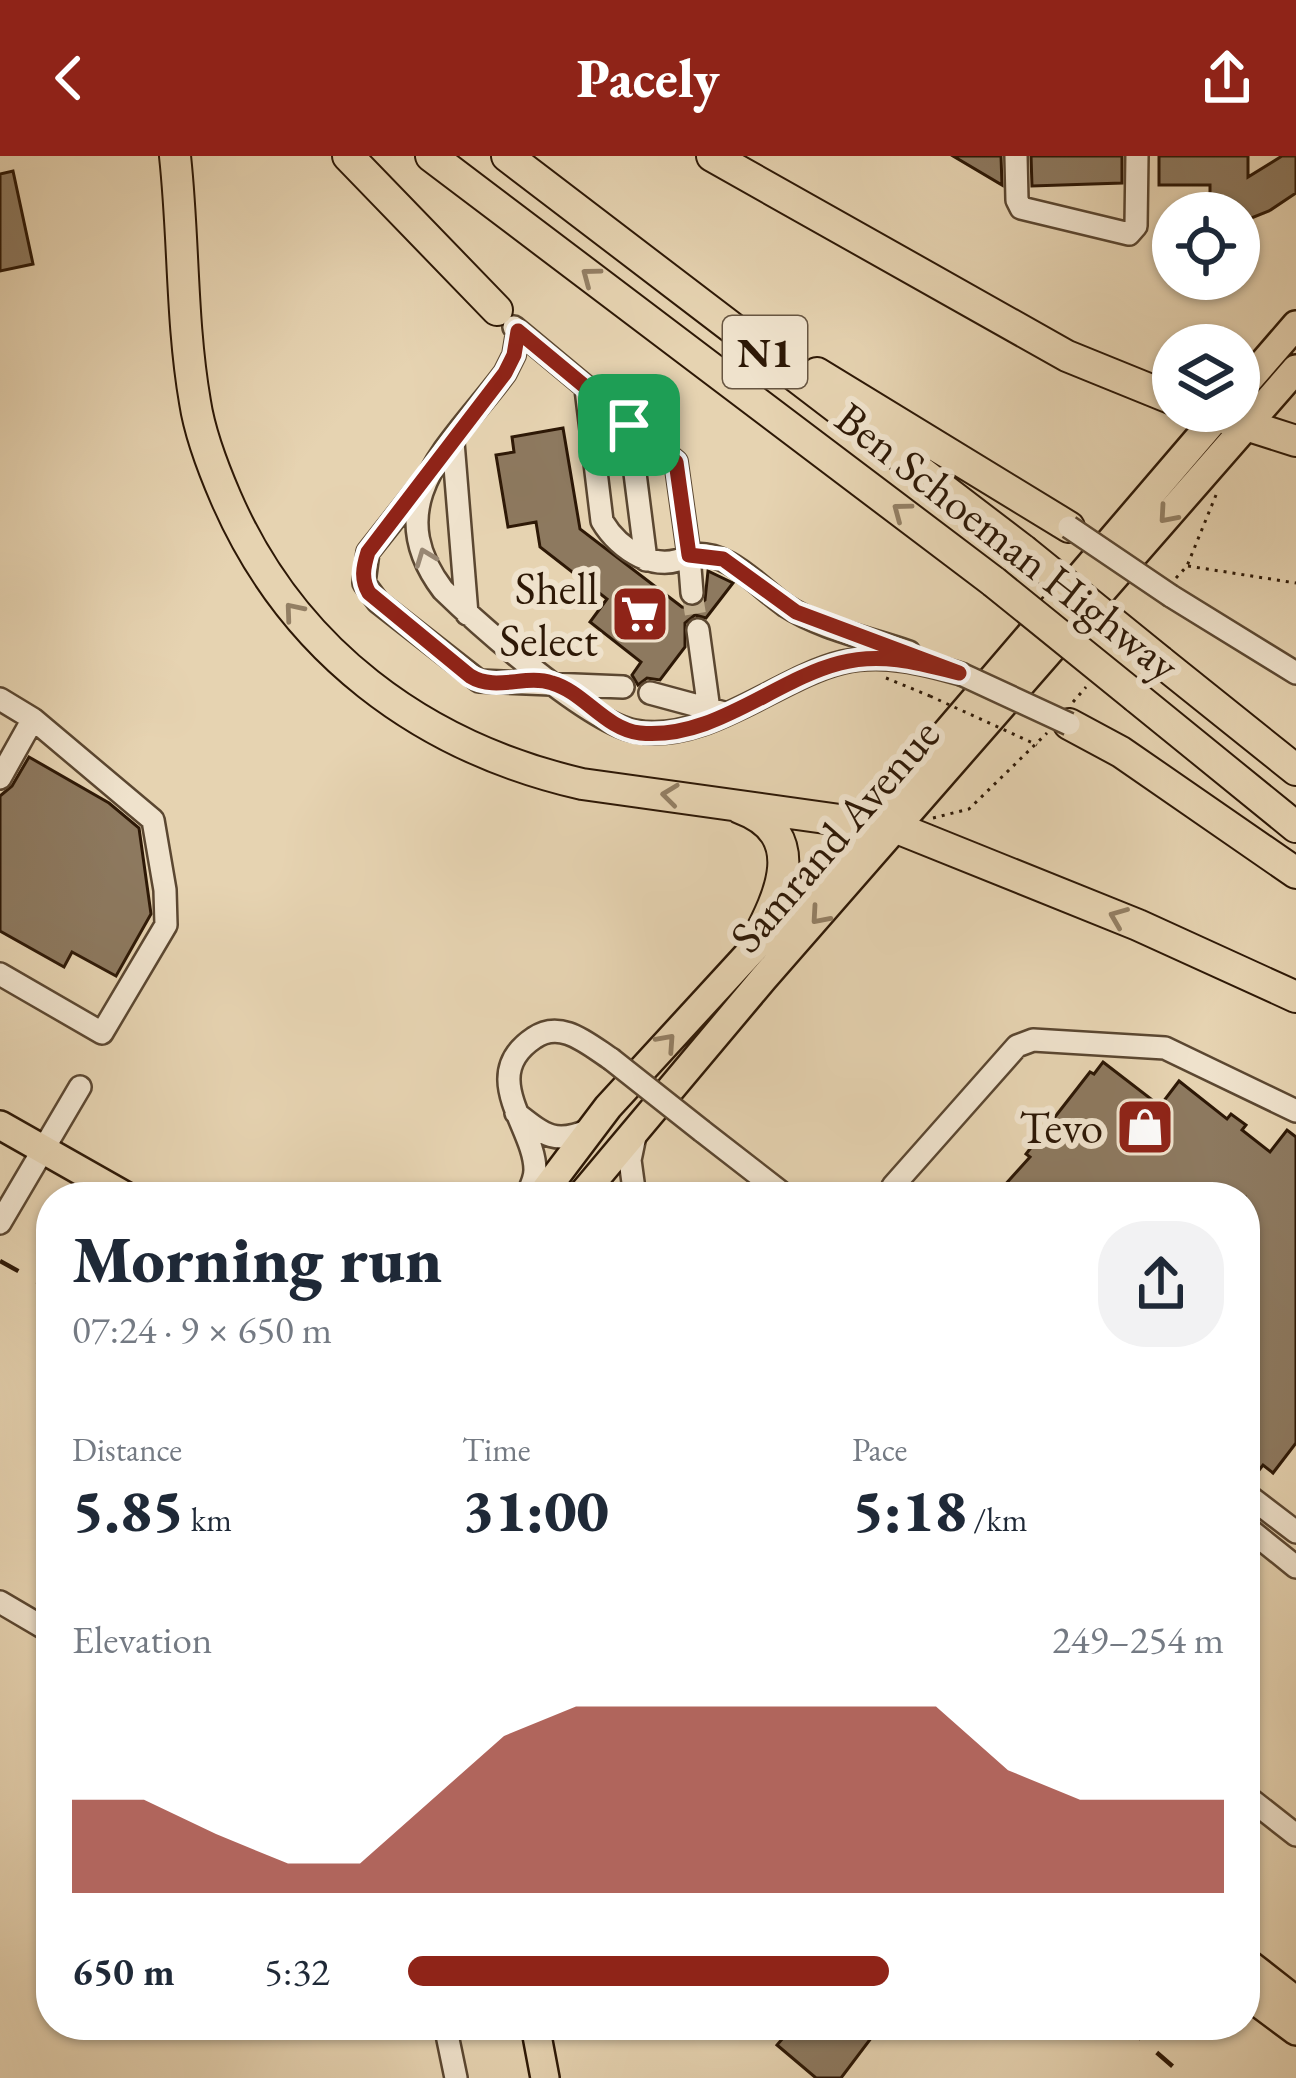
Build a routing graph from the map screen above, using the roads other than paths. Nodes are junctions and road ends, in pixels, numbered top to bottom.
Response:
1 (176, 156) edge
2 (348, 156) edge
3 (431, 156) edge
4 (507, 156) edge
5 (712, 156) edge
6 (1016, 156) edge
7 (1137, 156) edge
8 (507, 320) junction
9 (723, 320) junction
10 (1296, 325) edge
11 (1260, 367) edge
12 (1296, 369) edge
13 (586, 389) junction
14 (1152, 390) edge
15 (1260, 392) edge
16 (629, 425) junction
17 (1260, 428) edge
18 (1208, 432) edge
19 (1296, 440) edge
20 (454, 442) junction
21 (422, 484) junction
22 (1069, 527) joint
23 (689, 555) junction
24 (646, 560) junction
25 (692, 593) tunnel mouth
26 (467, 614) junction
27 (698, 630) tunnel mouth
28 (1296, 670) edge
29 (960, 674) junction
30 (552, 682) junction
31 (623, 687) dead end
32 (650, 693) dead end
33 (0, 699) edge
34 (720, 712) junction
35 (33, 719) junction
36 (1069, 724) joint
37 (1296, 770) edge
38 (0, 778) edge
39 (724, 802) junction
40 (883, 825) junction
41 (1296, 827) edge
42 (1296, 873) edge
43 (755, 943) junction
44 (0, 974) edge
45 (1296, 997) edge
46 (80, 1087) dead end
47 (1296, 1111) edge
48 (516, 1113) junction
49 (639, 1124) junction
50 (0, 1125) edge
51 (592, 1129) junction
52 (0, 1140) edge
53 (40, 1155) junction
54 (76, 1182) edge
55 (96, 1182) edge
56 (530, 1182) edge
57 (551, 1182) edge
58 (592, 1182) edge
59 (633, 1182) edge
60 (767, 1182) edge
61 (901, 1182) edge
62 (0, 1223) edge
63 (1260, 1504) edge
64 (1296, 1532) edge
65 (1260, 1538) edge
66 (1296, 1568) edge
67 (0, 1602) edge
68 (36, 1623) edge
69 (1260, 1807) edge
70 (1296, 1835) edge
71 (1260, 1973) edge
72 (1296, 2001) edge
73 (1260, 2004) edge
74 (1296, 2031) edge
75 (449, 2040) edge
76 (539, 2040) edge
77 (456, 2078) edge
78 (545, 2078) edge

39 -> 1 highway
2 - 8 highway
41 -> 3 highway, Ben Schoeman Highway / N1, bridge
4 - 9 highway, Ben Schoeman Highway / N1
5 - 14 highway
6 - 7 street
8 - 13 street
8 - 20 street
9 - 22 highway
9 - 37 highway, Ben Schoeman Highway / N1, bridge
10 - 11 main road
12 - 15 main road, Samrand Avenue
13 - 16 street
13 - 24 street
16 - 23 street
16 - 24 street
17 - 19 highway
18 - 40 main road, Samrand Avenue
20 - 21 street
20 - 26 street
26 -> 21 street
21 - 30 street
22 - 28 street, bridge
23 - 24 street
23 - 25 street
23 - 29 street
26 - 30 street
27 - 34 street
29 - 34 street
29 - 36 street, bridge
30 - 31 street
30 - 34 street
32 - 34 street
33 - 35 street
35 - 38 street
35 - 44 street
36 - 42 highway
39 - 40 highway
39 - 43 highway
40 - 43 main road, Samrand Avenue
45 -> 40 highway
40 -> 49 main road, Samrand Avenue
51 -> 43 main road, Samrand Avenue
46 - 53 street
47 - 61 street
48 - 51 street
48 - 56 street
48 - 60 street, bridge
49 - 58 main road, Samrand Avenue
49 - 59 street
50 - 53 main road
51 - 57 main road, Samrand Avenue
52 - 53 main road
53 - 54 main road
53 - 55 main road
53 - 62 street
63 - 64 street
65 - 66 street
67 - 68 street
69 - 70 street
71 - 72 main road
73 - 74 main road
75 - 77 street
76 - 78 main road

